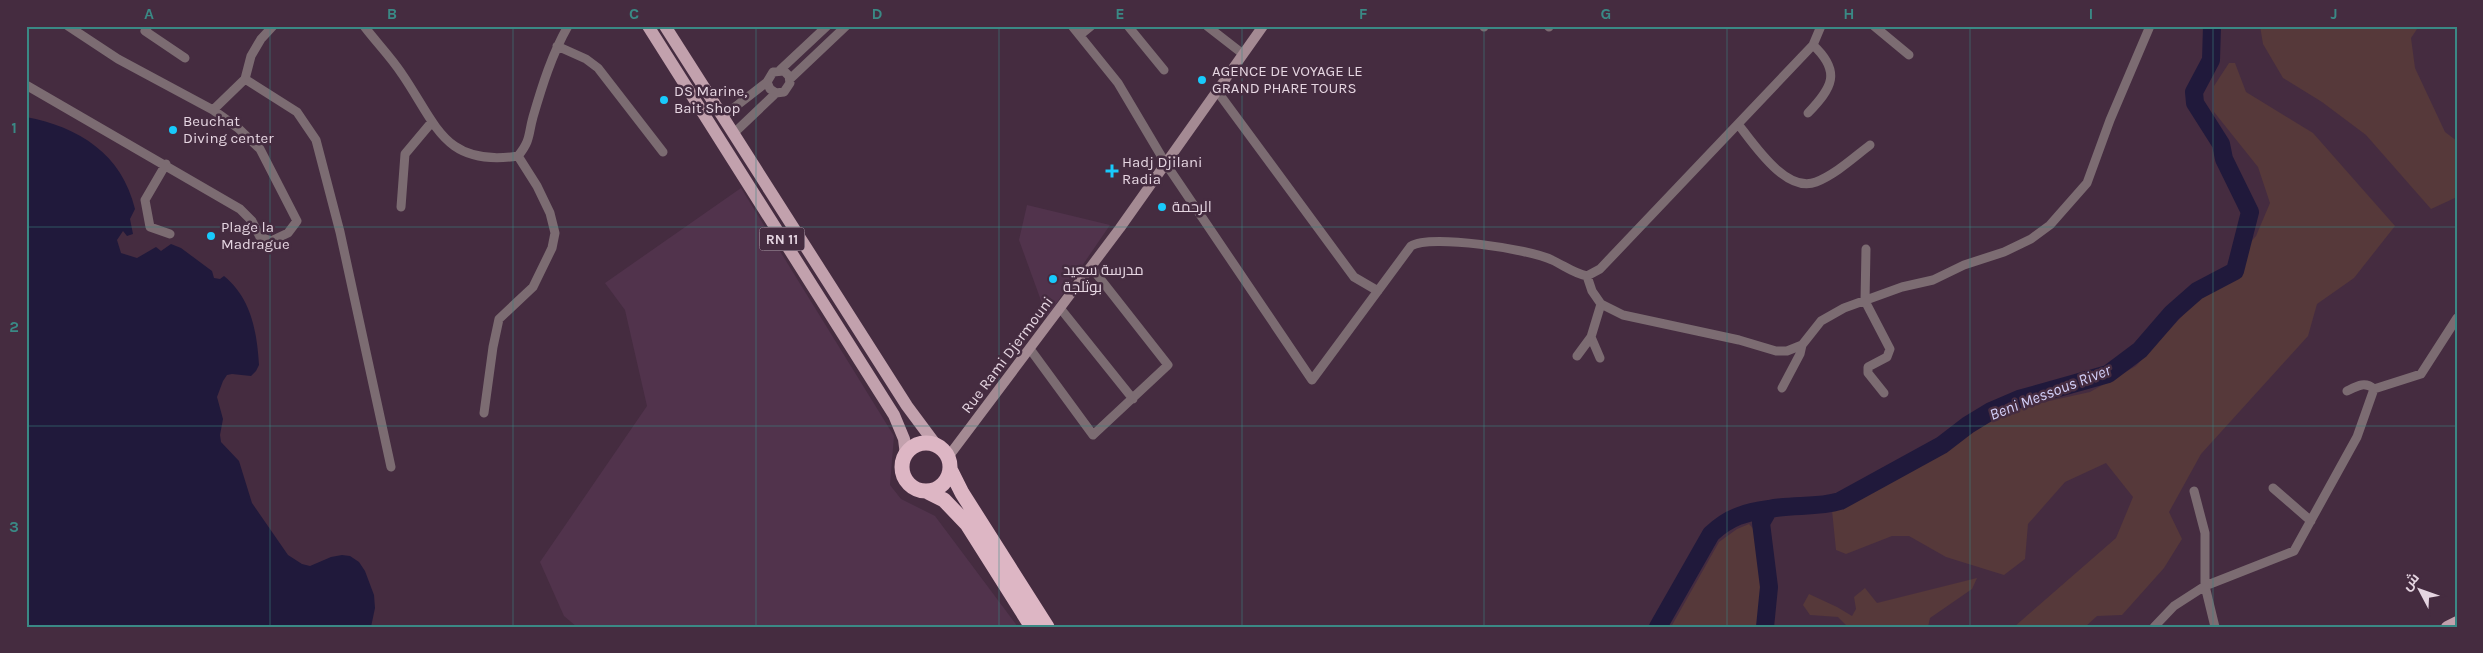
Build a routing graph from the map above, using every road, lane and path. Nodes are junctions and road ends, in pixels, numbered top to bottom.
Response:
1 (68, 26) edge
2 (148, 26) edge
3 (273, 26) edge
4 (364, 26) edge
5 (568, 26) edge
6 (648, 26) edge
7 (665, 26) edge
8 (828, 26) edge
9 (846, 26) edge
10 (1072, 26) edge
11 (1091, 26) edge
12 (1128, 26) edge
13 (1207, 26) edge
14 (1262, 26) edge
15 (1821, 26) edge
16 (1874, 26) edge
17 (2150, 26) edge
18 (1080, 35) junction
19 (1813, 45) junction
20 (557, 46) junction
21 (1243, 54) junction
22 (1909, 56) dead end
23 (185, 58) dead end
24 (780, 70) junction
25 (1164, 70) dead end
26 (245, 79) junction
27 (790, 79) junction
28 (767, 82) junction
29 (26, 85) edge
30 (1216, 91) junction
31 (776, 93) junction
32 (213, 110) junction
33 (1808, 113) dead end
34 (722, 117) junction
35 (431, 123) junction
36 (1738, 124) junction
37 (733, 134) junction
38 (1870, 145) dead end
39 (663, 152) dead end
40 (518, 156) junction
41 (166, 164) junction
42 (1166, 164) junction
43 (402, 207) dead end
44 (170, 234) dead end
45 (1866, 249) dead end
46 (1091, 267) junction
47 (1587, 276) junction
48 (1378, 291) junction
49 (1865, 301) junction
50 (1601, 304) junction
51 (1060, 308) junction
52 (2457, 318) edge
53 (1591, 337) junction
54 (1802, 345) junction
55 (1030, 349) junction
56 (1577, 356) dead end
57 (1600, 358) dead end
58 (1782, 388) dead end
59 (2374, 389) junction
60 (2347, 391) dead end
61 (1884, 393) dead end
62 (1133, 399) junction
63 (484, 414) dead end
64 (936, 445) junction
65 (906, 456) junction
66 (949, 463) junction
67 (391, 466) dead end
68 (2273, 488) dead end
69 (926, 491) junction
70 (2194, 491) dead end
71 (2311, 521) junction
72 (2205, 586) junction
73 (2457, 622) edge
74 (1032, 627) edge
75 (1047, 627) edge
76 (2154, 627) edge
77 (2215, 627) edge
78 (2447, 627) edge

1 - 32 street
2 - 23 street
3 - 26 street
4 - 35 street
5 - 20 street
6 - 65 main road, RN 11
7 - 34 main road, RN 11
8 - 24 street
9 - 27 street
10 - 18 street
11 - 18 street
12 - 25 street
13 - 21 street
14 - 21 main road, Rue Rami Djermouni
15 - 19 street
16 - 22 street
17 - 49 street
18 - 42 street
19 - 33 street
19 - 36 street
20 - 39 street
20 - 40 street
21 - 30 main road, Rue Rami Djermouni
24 - 27 street
24 - 28 street
26 - 32 street
26 - 67 street
27 - 31 street
28 - 31 street
28 - 34 street
29 - 41 street
30 - 42 main road, Rue Rami Djermouni
30 - 48 street
31 - 37 street
32 - 41 street
34 - 37 main road, RN 11
35 - 40 street
35 - 43 street
36 - 38 street
36 - 47 street
37 - 64 main road, RN 11
40 - 63 street
41 - 44 street
42 - 46 main road, Rue Rami Djermouni
42 - 48 street
45 - 49 street
46 - 51 main road, Rue Rami Djermouni
46 - 62 street
47 - 48 street
47 - 50 street
49 - 54 street
49 - 61 street
50 - 53 street
50 - 54 street
51 - 55 main road, Rue Rami Djermouni
51 - 62 street
52 - 59 street
53 - 56 street
53 - 57 street
54 - 58 street
55 - 62 street
55 - 66 main road, Rue Rami Djermouni
59 - 60 street
59 - 71 street
64 - 65 highway
64 - 66 highway
65 - 69 highway
66 - 69 highway
66 - 75 highway
68 - 71 street
69 - 74 highway
70 - 72 street
71 - 72 street
72 - 76 street
72 - 77 street
73 - 78 main road

